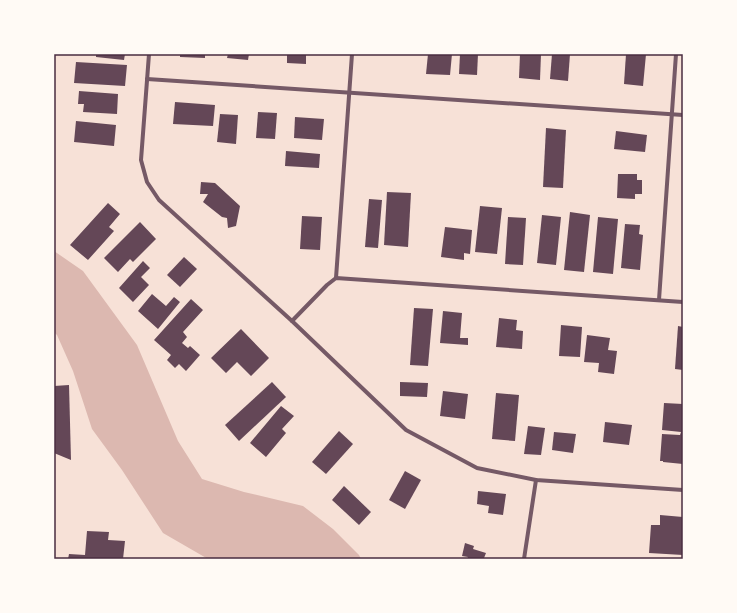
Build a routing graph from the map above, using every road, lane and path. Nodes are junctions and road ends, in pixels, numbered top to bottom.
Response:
1 (149, 54) edge
2 (352, 54) edge
3 (676, 54) edge
4 (147, 79) junction
5 (350, 92) junction
6 (672, 114) junction
7 (683, 115) edge
8 (336, 278) junction
9 (659, 300) junction
10 (683, 302) edge
11 (292, 321) junction
12 (536, 480) junction
13 (683, 490) edge
14 (524, 559) edge

1 - 4 street
2 - 5 street
3 - 6 street
4 - 5 street
4 - 11 street
5 - 6 street
5 - 8 street
6 - 7 street
6 - 9 street
8 - 9 street
8 - 11 street
9 - 10 street
11 - 12 street
12 - 13 street
12 - 14 street

